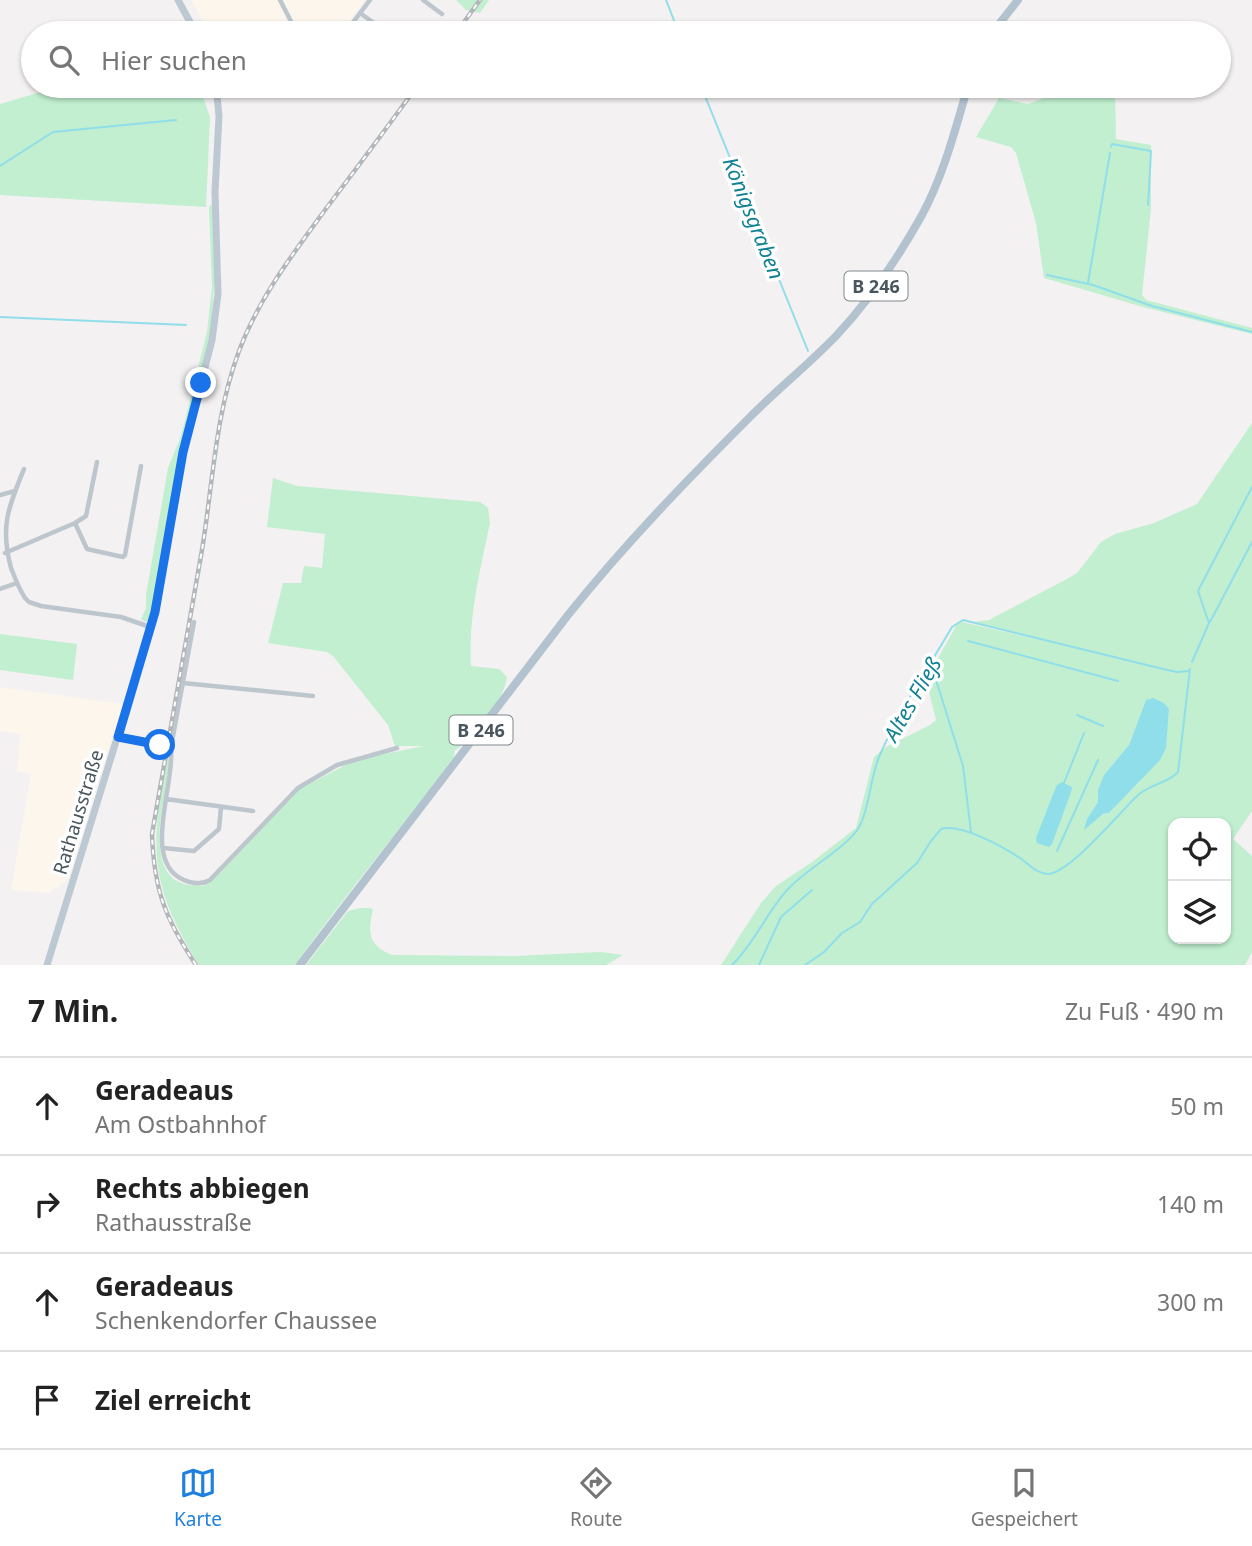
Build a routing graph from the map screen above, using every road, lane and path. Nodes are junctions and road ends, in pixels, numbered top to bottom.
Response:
1 (178, 0) edge
2 (280, 0) edge
3 (370, 0) edge
4 (423, 0) edge
5 (1018, 0) edge
6 (360, 13) junction
7 (442, 14) dead end
8 (189, 21) edge
9 (291, 21) edge
10 (354, 21) edge
11 (371, 21) edge
12 (1001, 21) edge
13 (217, 98) edge
14 (964, 98) edge
15 (97, 462) dead end
16 (141, 467) dead end
17 (24, 469) dead end
18 (15, 491) junction
19 (0, 495) edge
20 (75, 523) junction
21 (1, 544) edge
22 (5, 553) junction
23 (17, 583) junction
24 (0, 589) edge
25 (194, 622) dead end
26 (151, 628) junction
27 (183, 683) junction
28 (313, 696) dead end
29 (118, 737) junction
30 (171, 747) junction
31 (397, 748) dead end
32 (166, 799) junction
33 (221, 807) junction
34 (253, 811) dead end
35 (163, 848) junction
36 (47, 965) edge
37 (300, 965) edge

1 - 8 main road
2 - 9 street
3 - 6 street
4 - 7 street
5 - 12 main road
6 - 10 street
6 - 11 street
13 - 26 main road, Rathausstraße
14 - 37 main road, B 246
15 - 20 street
16 - 20 street
17 - 18 street
18 - 19 street
18 - 21 street
20 - 22 street
21 - 22 street
22 - 23 street
23 - 24 street
23 - 26 street
25 - 27 street
26 - 29 main road, Rathausstraße
27 - 28 street
27 - 30 street
29 - 30 street
29 - 36 main road, Rathausstraße
30 - 32 street
31 - 35 street
32 - 33 street
32 - 35 street
33 - 34 street
33 - 35 street

